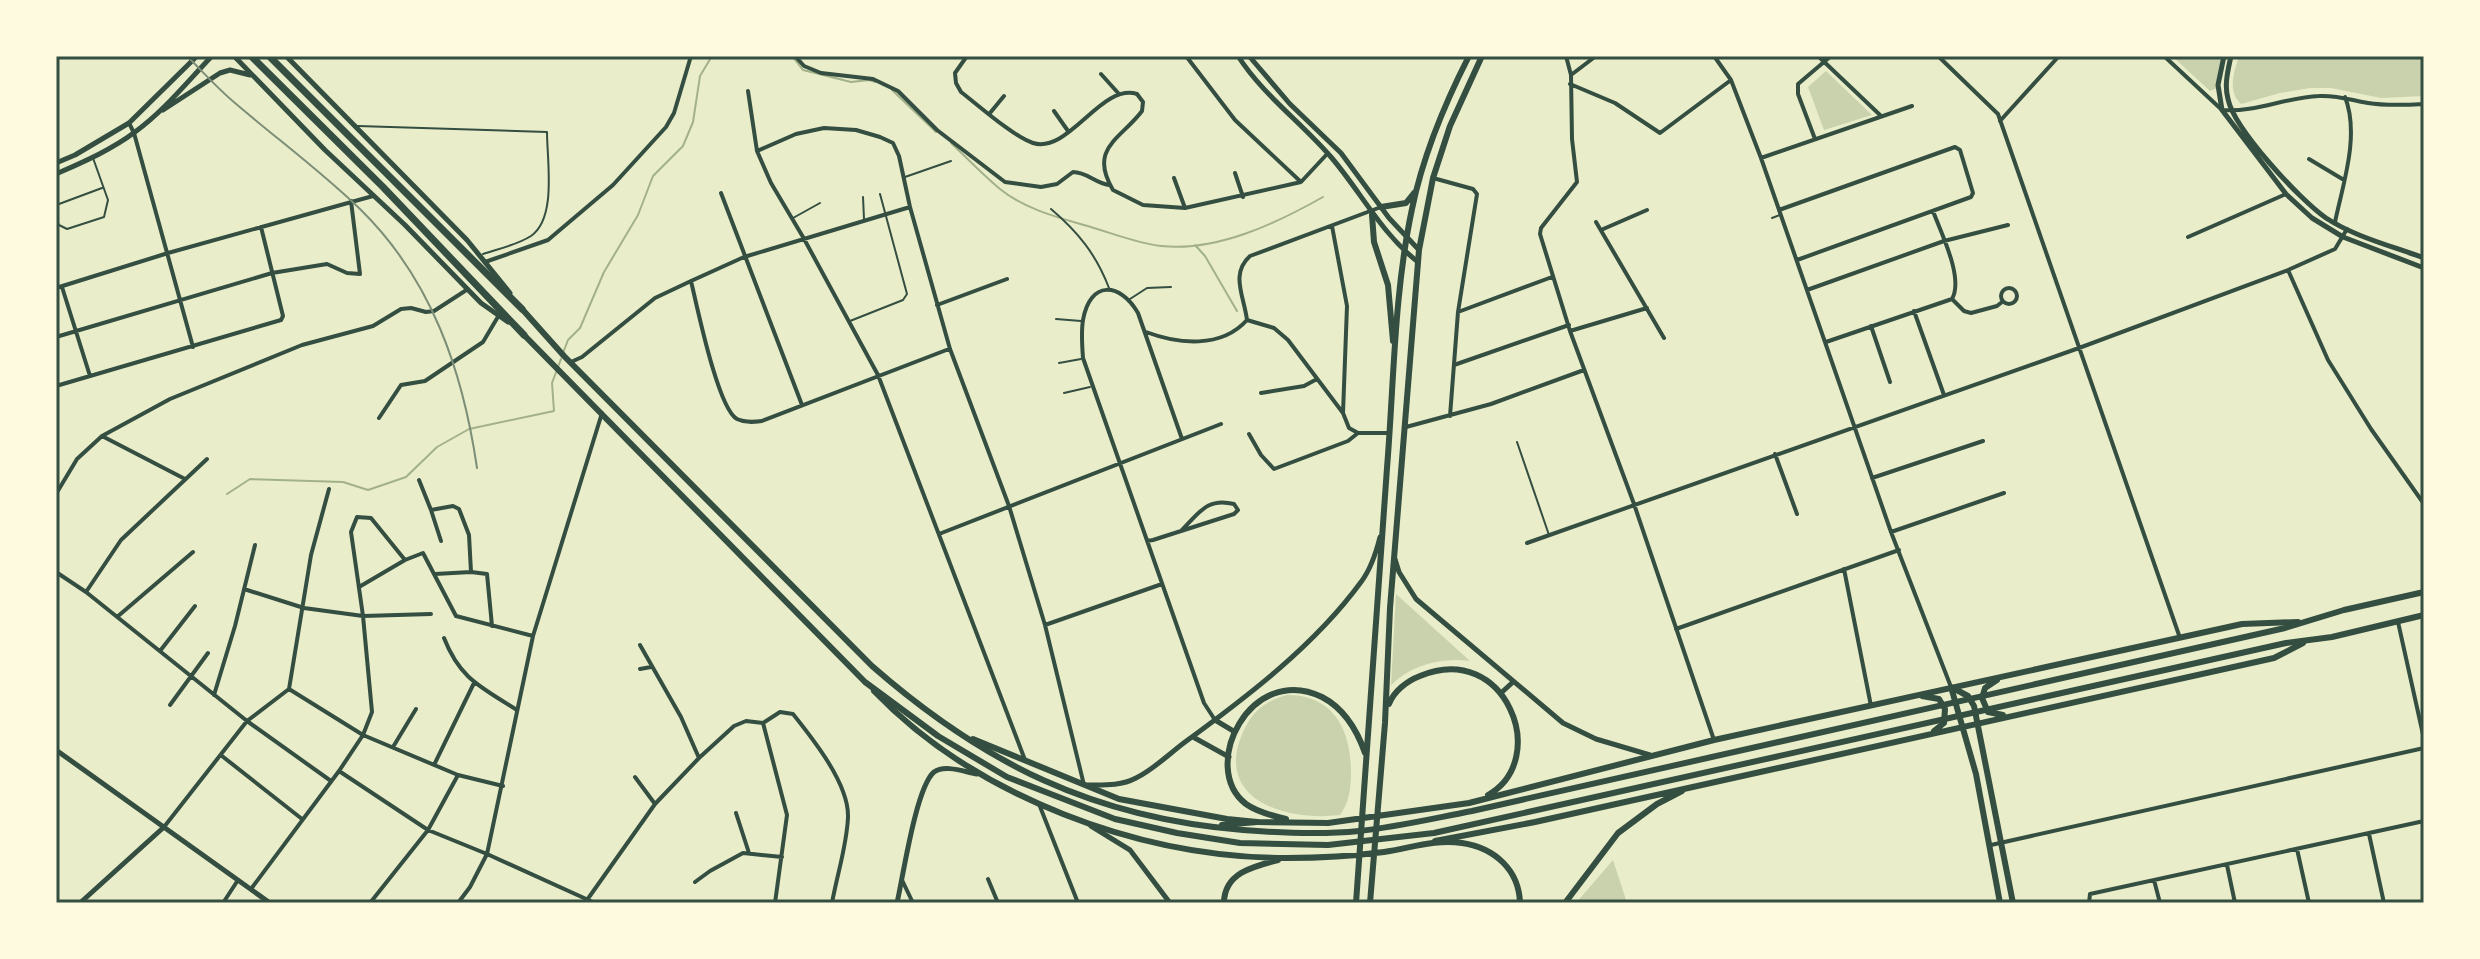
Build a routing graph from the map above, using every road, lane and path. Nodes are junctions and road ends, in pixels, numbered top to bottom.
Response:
1 (197, 56) edge
2 (212, 56) edge
3 (234, 56) edge
4 (251, 56) edge
5 (269, 56) edge
6 (287, 56) edge
7 (691, 56) edge
8 (795, 56) edge
9 (967, 56) edge
10 (1186, 56) edge
11 (1238, 56) edge
12 (1249, 56) edge
13 (1469, 56) edge
14 (1482, 56) edge
15 (1566, 56) edge
16 (1596, 56) edge
17 (1714, 56) edge
18 (1818, 56) edge
19 (1831, 56) edge
20 (1938, 56) edge
21 (1953, 56) edge
22 (2059, 56) edge
23 (2164, 56) edge
24 (2224, 56) edge
25 (2231, 56) edge
26 (1824, 62) junction
27 (1946, 63) junction
28 (1101, 74) dead end
29 (1571, 75) junction
30 (254, 77) junction
31 (1731, 80) junction
32 (1570, 84) junction
33 (748, 91) dead end
34 (1119, 94) junction
35 (1004, 96) dead end
36 (2345, 97) junction
37 (2424, 104) edge
38 (1912, 106) dead end
39 (2222, 110) junction
40 (1054, 111) dead end
41 (2232, 111) junction
42 (990, 113) junction
43 (155, 115) junction
44 (1880, 116) junction
45 (2000, 121) junction
46 (129, 123) junction
47 (353, 126) junction
48 (1068, 131) junction
49 (134, 133) junction
50 (1815, 139) junction
51 (1335, 146) junction
52 (757, 151) junction
53 (1328, 153) junction
54 (93, 158) junction
55 (1761, 158) junction
56 (2309, 159) dead end
57 (951, 161) dead end
58 (56, 163) edge
59 (1235, 173) dead end
60 (56, 174) edge
61 (904, 178) junction
62 (1174, 178) dead end
63 (1433, 178) junction
64 (1768, 179) junction
65 (2344, 180) junction
66 (1301, 182) junction
67 (1759, 182) dead end
68 (1109, 185) junction
69 (1418, 187) junction
70 (104, 188) junction
71 (721, 193) dead end
72 (880, 194) dead end
73 (2286, 194) junction
74 (373, 196) junction
75 (863, 197) dead end
76 (1243, 197) junction
77 (351, 201) junction
78 (820, 203) dead end
79 (56, 207) edge
80 (910, 207) junction
81 (1381, 207) junction
82 (1185, 208) junction
83 (1051, 209) dead end
84 (1647, 210) dead end
85 (1933, 211) junction
86 (1780, 212) junction
87 (886, 214) junction
88 (1371, 214) junction
89 (56, 217) edge
90 (1772, 218) dead end
91 (790, 219) junction
92 (864, 220) junction
93 (1596, 222) dead end
94 (2335, 222) junction
95 (2008, 225) dead end
96 (1332, 226) junction
97 (261, 227) junction
98 (2347, 229) junction
99 (1601, 230) junction
100 (803, 237) junction
101 (1407, 237) junction
102 (2188, 237) dead end
103 (2343, 237) junction
104 (1944, 241) junction
105 (1419, 250) junction
106 (1405, 252) junction
107 (168, 253) junction
108 (479, 255) junction
109 (744, 257) junction
110 (2424, 258) edge
111 (1797, 260) junction
112 (485, 262) junction
113 (1418, 262) junction
114 (2424, 268) edge
115 (2288, 270) junction
116 (272, 273) junction
117 (1552, 277) junction
118 (1007, 279) dead end
119 (691, 281) junction
120 (59, 287) edge
121 (1171, 287) dead end
122 (468, 289) junction
123 (1109, 289) junction
124 (1807, 290) junction
125 (1130, 299) junction
126 (1952, 299) junction
127 (180, 300) junction
128 (2002, 302) junction
129 (937, 305) junction
130 (1647, 308) junction
131 (522, 309) junction
132 (1914, 311) junction
133 (1458, 312) junction
134 (499, 315) junction
135 (1056, 319) dead end
136 (1247, 320) junction
137 (849, 321) junction
138 (1082, 321) junction
139 (1871, 326) junction
140 (1569, 328) junction
141 (76, 331) junction
142 (1146, 332) junction
143 (524, 335) junction
144 (56, 337) edge
145 (1664, 338) dead end
146 (1825, 342) junction
147 (193, 347) junction
148 (2079, 348) junction
149 (950, 349) junction
150 (1395, 354) junction
151 (1083, 358) junction
152 (571, 362) junction
153 (1059, 363) dead end
154 (1454, 365) junction
155 (1584, 370) junction
156 (878, 375) junction
157 (90, 376) junction
158 (1317, 379) junction
159 (1890, 382) dead end
160 (56, 386) edge
161 (1092, 386) junction
162 (1064, 393) dead end
163 (1261, 393) dead end
164 (1944, 396) junction
165 (802, 405) junction
166 (602, 413) junction
167 (1343, 413) junction
168 (1450, 416) junction
169 (379, 418) dead end
170 (1221, 424) dead end
171 (1854, 426) junction
172 (1406, 427) junction
173 (1358, 433) junction
174 (1390, 433) junction
175 (1249, 434) dead end
176 (102, 436) junction
177 (1182, 439) junction
178 (1983, 441) dead end
179 (1517, 442) dead end
180 (1775, 454) junction
181 (207, 459) dead end
182 (1119, 463) junction
183 (1872, 478) junction
184 (185, 479) junction
185 (419, 480) dead end
186 (329, 489) dead end
187 (2004, 493) dead end
188 (56, 494) edge
189 (1634, 504) junction
190 (2424, 504) edge
191 (1009, 506) junction
192 (431, 510) junction
193 (1797, 514) dead end
194 (1382, 529) junction
195 (1181, 531) junction
196 (1891, 532) junction
197 (939, 534) junction
198 (1549, 535) junction
199 (441, 541) dead end
200 (1146, 542) junction
201 (1527, 543) dead end
202 (255, 545) dead end
203 (1899, 550) junction
204 (193, 552) dead end
205 (1394, 556) junction
206 (405, 560) junction
207 (1844, 569) junction
208 (56, 572) edge
209 (471, 572) junction
210 (434, 575) junction
211 (1162, 584) junction
212 (359, 587) junction
213 (244, 589) junction
214 (86, 592) junction
215 (2424, 592) edge
216 (195, 606) dead end
217 (304, 608) junction
218 (431, 614) dead end
219 (2424, 615) edge
220 (363, 616) junction
221 (117, 617) junction
222 (2306, 622) junction
223 (2398, 622) junction
224 (1045, 625) junction
225 (492, 626) junction
226 (1676, 629) junction
227 (533, 636) junction
228 (444, 638) dead end
229 (2180, 638) junction
230 (2303, 643) junction
231 (640, 645) dead end
232 (160, 652) junction
233 (208, 653) dead end
234 (651, 667) junction
235 (640, 669) dead end
236 (2003, 676) junction
237 (191, 677) junction
238 (865, 682) junction
239 (1513, 682) junction
240 (474, 683) junction
241 (1951, 687) junction
242 (289, 689) junction
243 (1501, 693) junction
244 (214, 695) junction
245 (1917, 695) junction
246 (170, 705) dead end
247 (1871, 706) junction
248 (416, 709) dead end
249 (517, 710) junction
250 (2015, 716) junction
251 (1215, 720) junction
252 (247, 721) junction
253 (763, 723) junction
254 (1385, 723) junction
255 (1979, 724) junction
256 (1963, 727) junction
257 (1235, 732) junction
258 (958, 733) junction
259 (363, 735) junction
260 (1924, 736) junction
261 (1193, 737) junction
262 (2424, 739) edge
263 (1714, 740) junction
264 (393, 747) junction
265 (2424, 748) edge
266 (56, 750) edge
267 (221, 755) junction
268 (1650, 755) junction
269 (1366, 756) junction
270 (1229, 757) junction
271 (699, 758) junction
272 (1025, 760) junction
273 (434, 765) junction
274 (339, 771) junction
275 (977, 774) junction
276 (458, 775) junction
277 (635, 777) dead end
278 (331, 781) junction
279 (1084, 785) junction
280 (503, 786) junction
281 (1692, 787) junction
282 (1478, 800) junction
283 (655, 804) junction
284 (1039, 804) junction
285 (736, 813) dead end
286 (302, 819) junction
287 (2424, 821) edge
288 (1083, 822) junction
289 (1257, 822) junction
290 (1301, 822) junction
291 (164, 827) junction
292 (1202, 827) junction
293 (428, 830) junction
294 (2369, 834) junction
295 (1435, 841) junction
296 (1999, 843) junction
297 (1988, 845) junction
298 (1357, 849) junction
299 (2297, 849) junction
300 (749, 853) junction
301 (487, 854) junction
302 (782, 857) junction
303 (1287, 858) junction
304 (2227, 865) junction
305 (988, 879) dead end
306 (238, 880) junction
307 (902, 880) junction
308 (2154, 880) junction
309 (695, 882) dead end
310 (251, 889) junction
311 (587, 900) junction
312 (2088, 901) edge
313 (80, 903) edge
314 (223, 903) edge
315 (270, 903) edge
316 (370, 903) edge
317 (458, 903) edge
318 (595, 903) edge
319 (775, 903) edge
320 (832, 903) edge
321 (897, 903) edge
322 (913, 903) edge
323 (998, 903) edge
324 (1078, 903) edge
325 (1170, 903) edge
326 (1224, 903) edge
327 (1356, 903) edge
328 (1370, 903) edge
329 (1520, 903) edge
330 (1565, 903) edge
331 (2000, 903) edge
332 (2013, 903) edge
333 (2160, 903) edge
334 (2235, 903) edge
335 (2309, 903) edge
336 (2384, 903) edge

1 - 46 main road
2 - 43 main road
3 - 30 main road
4 - 143 highway
5 - 131 highway
6 - 47 main road
7 - 112 street
8 - 68 street
9 - 42 street
10 - 66 street
11 - 53 main road
12 - 51 main road
13 - 69 main road
14 - 63 main road
15 - 29 street
16 - 29 street
17 - 31 street
18 - 26 street
19 - 26 street
20 - 27 street
21 - 27 street
22 - 45 street
23 - 39 street
24 - 39 main road
25 - 41 main road
26 - 44 street
26 - 50 street
27 - 45 street
28 - 34 street
29 - 32 street
30 - 43 main road
30 - 74 main road
31 - 32 street
31 - 55 street
32 - 117 street
33 - 52 street
34 - 48 street
34 - 68 street
35 - 42 street
36 - 37 street
36 - 41 street
36 - 65 street
38 - 44 street
39 - 41 street
39 - 73 main road
40 - 48 street
41 - 94 main road
42 - 48 street
43 - 49 main road
44 - 50 street
45 - 148 street
46 - 49 street
46 - 58 main road
47 - 108 main road
47 - 108 lane
49 - 54 main road
49 - 107 street
50 - 55 street
51 - 53 main road
51 - 81 main road
52 - 61 street
52 - 91 street
53 - 66 street
53 - 88 main road
54 - 60 main road
54 - 70 lane
55 - 64 street
56 - 65 street
57 - 61 lane
59 - 76 street
61 - 80 street
62 - 82 street
63 - 105 main road
63 - 133 street
64 - 67 lane
64 - 86 street
65 - 94 street
66 - 76 street
68 - 82 street
69 - 81 main road
69 - 101 main road
70 - 79 lane
70 - 89 lane
71 - 109 street
72 - 87 lane
73 - 102 street
73 - 103 main road
74 - 77 street
74 - 122 main road
75 - 92 lane
76 - 82 street
77 - 97 street
77 - 116 street
78 - 91 lane
80 - 87 street
80 - 129 street
81 - 88 street
81 - 101 main road
83 - 123 lane
84 - 99 street
85 - 86 street
85 - 104 street
85 - 111 street
86 - 90 lane
86 - 111 street
87 - 92 street
87 - 137 lane
88 - 96 street
88 - 106 main road
88 - 150 main road
91 - 100 street
92 - 100 street
93 - 99 street
94 - 98 main road
95 - 104 street
96 - 136 street
96 - 167 street
97 - 107 street
97 - 116 street
98 - 103 street
98 - 110 main road
99 - 130 street
100 - 109 street
100 - 137 street
101 - 105 main road
101 - 106 main road
103 - 114 main road
103 - 115 street
104 - 124 street
104 - 126 street
105 - 113 main road
106 - 113 main road
106 - 150 main road
107 - 120 street
107 - 127 street
108 - 112 main road
109 - 119 street
109 - 165 street
111 - 124 street
112 - 131 main road
113 - 172 main road
115 - 148 street
115 - 190 street
116 - 127 street
116 - 147 street
117 - 133 street
117 - 140 street
118 - 129 street
119 - 152 street
119 - 165 street
120 - 141 street
121 - 125 lane
122 - 134 main road
122 - 176 street
123 - 125 street
123 - 138 street
124 - 146 street
125 - 142 street
126 - 128 street
126 - 132 street
127 - 141 street
127 - 147 street
128 - 128 street
129 - 149 street
130 - 140 street
130 - 145 street
131 - 152 main road
132 - 139 street
132 - 164 street
133 - 154 street
134 - 143 main road
134 - 169 street
135 - 138 lane
136 - 142 street
136 - 158 street
137 - 156 street
138 - 151 street
139 - 146 street
139 - 159 street
140 - 154 street
140 - 155 street
141 - 144 street
141 - 157 street
142 - 177 street
143 - 166 main road
146 - 171 street
147 - 157 street
148 - 164 street
148 - 229 street
149 - 156 street
149 - 191 street
150 - 174 main road
151 - 153 lane
151 - 161 street
152 - 258 main road
154 - 168 street
155 - 168 street
155 - 189 street
156 - 165 street
156 - 197 street
157 - 160 street
158 - 163 street
158 - 167 street
161 - 162 lane
161 - 182 street
164 - 171 street
166 - 227 street
166 - 238 main road
167 - 173 street
168 - 172 street
170 - 177 street
171 - 180 street
171 - 183 street
172 - 205 main road
173 - 174 street
173 - 175 street
174 - 194 main road
176 - 184 street
176 - 188 street
177 - 182 street
178 - 183 street
179 - 198 lane
180 - 189 street
180 - 193 street
181 - 184 street
182 - 191 street
182 - 200 street
183 - 196 street
184 - 214 street
185 - 192 street
186 - 217 street
187 - 196 street
189 - 198 street
189 - 226 street
191 - 197 street
191 - 224 street
192 - 199 street
192 - 209 street
194 - 251 main road
194 - 269 main road
195 - 195 street
195 - 200 street
196 - 203 street
197 - 272 street
198 - 201 street
200 - 211 street
202 - 213 street
203 - 207 street
203 - 241 street
204 - 221 street
205 - 239 main road
205 - 254 main road
206 - 210 street
206 - 212 street
206 - 212 street
207 - 226 street
207 - 247 street
208 - 214 street
209 - 210 street
209 - 225 street
210 - 225 street
211 - 224 street
211 - 251 street
212 - 220 street
213 - 217 street
213 - 244 street
214 - 221 street
215 - 222 main road
216 - 232 street
217 - 220 street
217 - 242 street
218 - 220 street
219 - 223 main road
220 - 259 street
221 - 232 street
222 - 229 main road
222 - 292 main road
223 - 230 main road
223 - 262 street
224 - 279 street
225 - 227 street
226 - 263 street
227 - 249 street
228 - 240 street
229 - 236 main road
230 - 250 main road
230 - 298 main road
231 - 234 street
232 - 237 street
233 - 237 street
234 - 235 street
234 - 271 street
236 - 241 main road
236 - 250 main road
237 - 244 street
237 - 246 street
238 - 275 main road
238 - 298 main road
239 - 243 main road
239 - 268 main road
240 - 249 street
240 - 273 street
241 - 245 main road
241 - 255 main road
241 - 256 main road
242 - 252 street
242 - 259 street
243 - 254 main road
243 - 282 main road
244 - 252 street
245 - 247 main road
245 - 260 main road
247 - 263 main road
248 - 264 street
249 - 280 street
250 - 255 main road
251 - 257 main road
251 - 261 main road
252 - 267 street
252 - 278 street
253 - 271 street
253 - 302 street
253 - 320 street
254 - 328 main road
255 - 256 main road
255 - 296 main road
256 - 260 main road
256 - 297 main road
257 - 269 main road
257 - 270 main road
258 - 272 main road
258 - 292 main road
259 - 264 street
259 - 274 street
260 - 281 main road
261 - 270 main road
261 - 279 main road
263 - 268 main road
264 - 273 street
265 - 296 street
266 - 291 main road
267 - 286 street
267 - 291 street
268 - 282 main road
269 - 298 main road
270 - 290 main road
271 - 283 street
272 - 279 main road
273 - 276 street
274 - 278 street
274 - 293 street
275 - 284 main road
275 - 307 main road
276 - 280 street
276 - 293 street
277 - 283 street
278 - 286 street
279 - 289 main road
280 - 301 street
281 - 295 main road
281 - 330 main road
282 - 290 main road
283 - 311 street
284 - 288 main road
284 - 324 street
285 - 300 street
286 - 310 street
287 - 294 street
288 - 303 main road
288 - 325 main road
289 - 290 main road
289 - 292 main road
291 - 306 main road
291 - 313 main road
293 - 301 street
293 - 316 street
294 - 299 street
294 - 336 street
295 - 298 main road
295 - 329 main road
296 - 297 street
296 - 332 main road
297 - 331 main road
298 - 303 main road
298 - 327 main road
299 - 304 street
299 - 335 street
300 - 302 street
300 - 309 street
301 - 311 street
301 - 317 street
302 - 319 street
303 - 326 main road
304 - 308 street
304 - 334 street
305 - 323 street
306 - 310 main road
306 - 314 street
307 - 321 main road
307 - 322 street
308 - 312 street
308 - 333 street
310 - 315 main road
311 - 318 street

